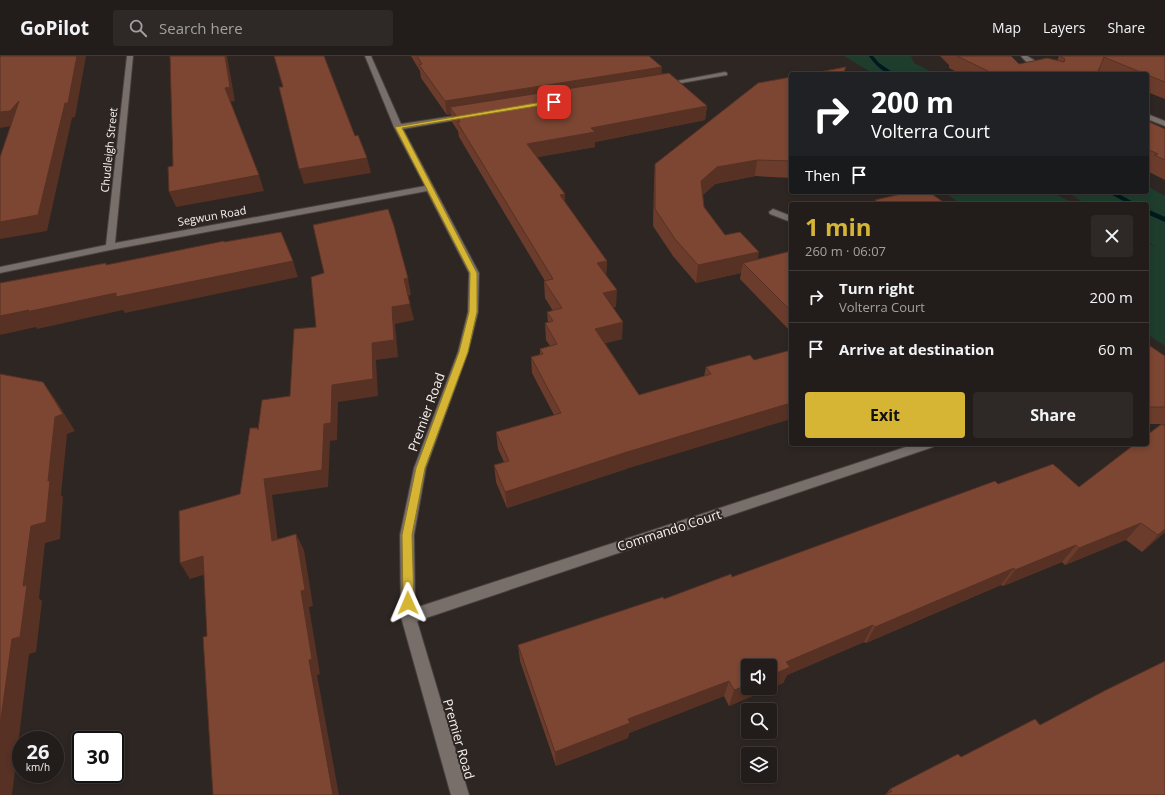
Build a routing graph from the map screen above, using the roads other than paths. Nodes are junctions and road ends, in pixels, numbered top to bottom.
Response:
1 (130, 56) edge
2 (368, 56) edge
3 (1024, 56) edge
4 (1051, 72) edge
5 (724, 74) dead end
6 (655, 86) edge
7 (476, 114) edge
8 (1149, 117) edge
9 (1165, 124) edge
10 (398, 127) junction
11 (429, 188) junction
12 (773, 212) dead end
13 (789, 218) edge
14 (110, 247) junction
15 (0, 270) edge
16 (923, 446) edge
17 (408, 617) junction
18 (460, 795) edge

1 - 14 street, Chudleigh Street
2 - 10 street, Premier Road
3 - 4 street
5 - 6 street
7 - 10 street
8 - 9 street
10 - 11 street, Premier Road
11 - 14 street, Segwun Road
11 - 17 street, Premier Road
12 - 13 street
14 - 15 street, Segwun Road
16 - 17 street, Commando Court
17 - 18 street, Premier Road

